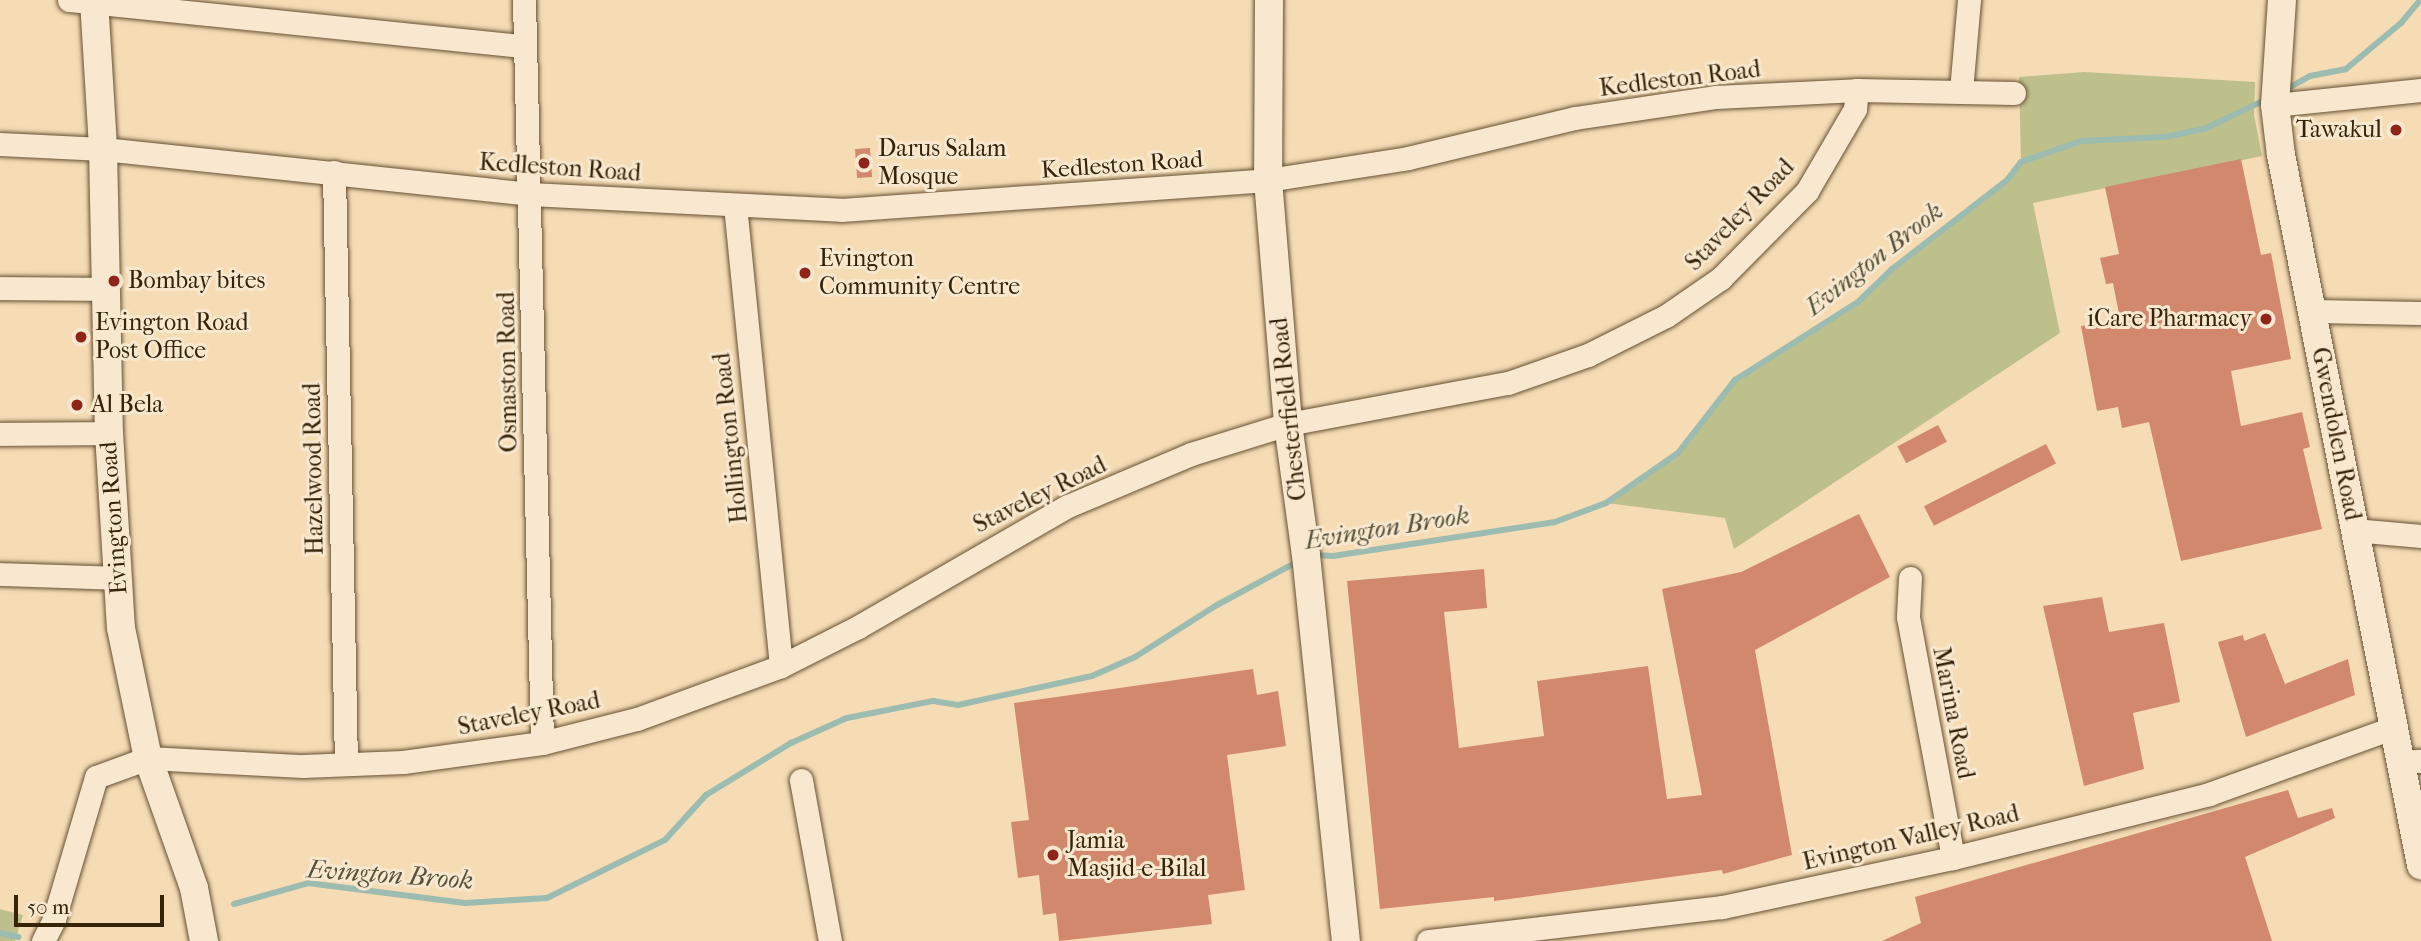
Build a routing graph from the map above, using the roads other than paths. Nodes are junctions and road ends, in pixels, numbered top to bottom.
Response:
1 (524, 0) edge
2 (1269, 0) edge
3 (1969, 0) edge
4 (2282, 0) edge
5 (86, 1) edge
6 (524, 46) junction
7 (1857, 90) junction
8 (2421, 90) edge
9 (1961, 91) junction
10 (2014, 93) dead end
11 (2276, 98) junction
12 (0, 144) edge
13 (103, 149) junction
14 (334, 172) junction
15 (1268, 180) junction
16 (530, 194) junction
17 (735, 205) junction
18 (0, 288) edge
19 (106, 289) junction
20 (2313, 311) junction
21 (2421, 313) edge
22 (1288, 424) junction
23 (109, 433) junction
24 (0, 434) edge
25 (2354, 530) junction
26 (2421, 536) edge
27 (0, 575) edge
28 (1910, 578) dead end
29 (118, 579) junction
30 (781, 666) junction
31 (2392, 728) junction
32 (542, 743) junction
33 (148, 758) junction
34 (2410, 762) edge
35 (346, 764) junction
36 (801, 780) dead end
37 (1953, 858) junction
38 (2421, 865) edge
39 (43, 941) edge
40 (204, 941) edge
41 (830, 941) edge
42 (1346, 941) edge
43 (1428, 941) edge

1 - 6 street, Osmaston Road
2 - 15 street, Chesterfield Road
3 - 9 street
4 - 11 street, Gwendolen Road
5 - 6 street
5 - 13 street, Evington Road
6 - 16 street, Osmaston Road
7 - 9 street, Kedleston Road
7 - 15 street, Kedleston Road
7 - 22 street, Staveley Road
8 - 11 street
9 - 10 street, Kedleston Road
11 - 20 street, Gwendolen Road
12 - 13 street, Kedleston Road
13 - 14 street, Kedleston Road
13 - 19 street, Evington Road
14 - 16 street, Kedleston Road
14 - 35 street, Hazelwood Road
15 - 17 street, Kedleston Road
15 - 22 street, Chesterfield Road
16 - 17 street, Kedleston Road
16 - 32 street, Osmaston Road
17 - 30 street, Hollington Road
18 - 19 street
19 - 23 street, Evington Road
20 - 21 street
20 - 25 street, Gwendolen Road
22 - 30 street, Staveley Road
22 - 42 street, Chesterfield Road
23 - 24 street
23 - 29 street, Evington Road
25 - 26 street
25 - 31 street, Gwendolen Road
27 - 29 street
28 - 37 street, Marina Road
29 - 33 street, Evington Road
30 - 32 street, Staveley Road
31 - 34 street, Gwendolen Road
31 - 37 street, Evington Valley Road
32 - 35 street, Staveley Road
33 - 35 street, Staveley Road
33 - 39 street
33 - 40 street, Evington Road
34 - 38 street, Gwendolen Road
36 - 41 street
37 - 43 street, Evington Valley Road

